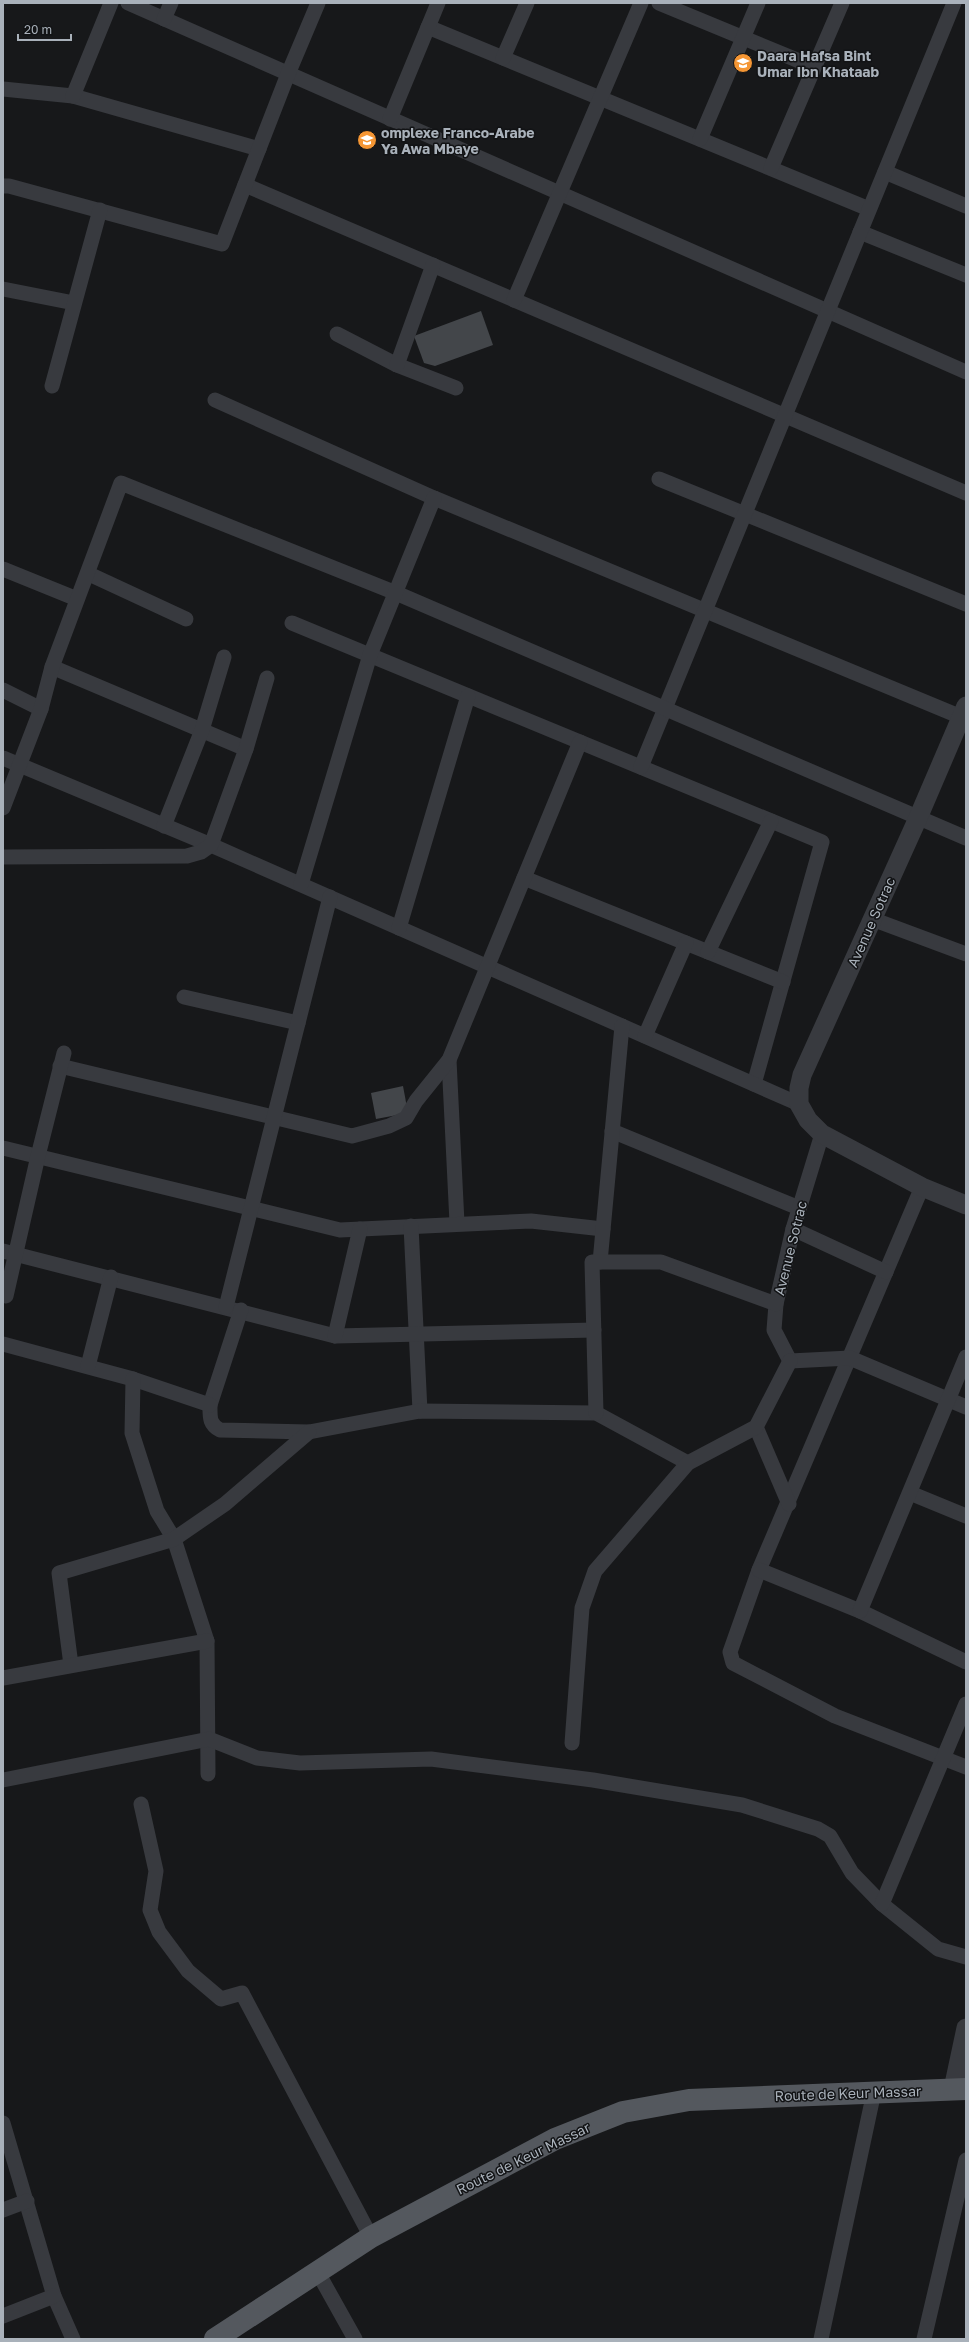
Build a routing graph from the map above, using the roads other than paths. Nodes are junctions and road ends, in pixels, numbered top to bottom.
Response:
1 (112, 3) edge
2 (128, 3) edge
3 (171, 3) edge
4 (318, 3) edge
5 (438, 3) edge
6 (527, 3) edge
7 (641, 3) edge
8 (659, 3) edge
9 (758, 3) edge
10 (842, 3) edge
11 (954, 3) edge
12 (164, 19) junction
13 (428, 27) junction
14 (743, 38) junction
15 (503, 58) junction
16 (814, 67) junction
17 (288, 74) junction
18 (3, 89) edge
19 (73, 96) junction
20 (600, 98) junction
21 (390, 118) junction
22 (700, 139) junction
23 (259, 149) junction
24 (771, 168) junction
25 (885, 172) junction
26 (245, 185) junction
27 (3, 186) edge
28 (560, 193) junction
29 (966, 206) edge
30 (869, 209) junction
31 (100, 210) junction
32 (860, 232) junction
33 (433, 265) junction
34 (966, 274) edge
35 (3, 289) edge
36 (514, 300) junction
37 (74, 303) junction
38 (828, 311) junction
39 (337, 334) dead end
40 (397, 365) junction
41 (966, 372) edge
42 (52, 386) dead end
43 (456, 388) dead end
44 (215, 400) dead end
45 (785, 415) junction
46 (659, 479) dead end
47 (966, 493) edge
48 (434, 498) junction
49 (745, 512) junction
50 (3, 569) edge
51 (89, 574) junction
52 (396, 593) junction
53 (77, 598) junction
54 (966, 604) edge
55 (705, 610) junction
56 (186, 619) dead end
57 (292, 623) dead end
58 (370, 655) junction
59 (224, 656) dead end
60 (52, 667) junction
61 (267, 678) dead end
62 (3, 690) edge
63 (468, 696) junction
64 (41, 709) junction
65 (664, 710) junction
66 (964, 714) edge
67 (202, 730) junction
68 (580, 742) junction
69 (246, 749) junction
70 (3, 758) edge
71 (20, 764) junction
72 (640, 767) junction
73 (3, 808) edge
74 (918, 818) junction
75 (770, 821) junction
76 (164, 826) junction
77 (966, 838) edge
78 (211, 845) junction
79 (3, 857) edge
80 (524, 878) junction
81 (301, 884) junction
82 (330, 897) junction
83 (872, 919) junction
84 (399, 928) junction
85 (686, 943) junction
86 (708, 952) junction
87 (966, 954) edge
88 (487, 966) junction
89 (783, 982) junction
90 (184, 998) dead end
91 (298, 1023) junction
92 (622, 1026) junction
93 (645, 1036) junction
94 (449, 1060) junction
95 (754, 1084) junction
96 (799, 1104) junction
97 (273, 1118) junction
98 (612, 1132) junction
99 (822, 1134) junction
100 (3, 1148) edge
101 (38, 1156) junction
102 (922, 1187) junction
103 (966, 1204) edge
104 (251, 1208) junction
105 (799, 1208) junction
106 (458, 1223) junction
107 (411, 1226) junction
108 (360, 1229) junction
109 (603, 1229) junction
110 (793, 1229) junction
111 (10, 1253) edge
112 (600, 1262) junction
113 (886, 1272) junction
114 (111, 1277) junction
115 (6, 1296) dead end
116 (776, 1304) junction
117 (226, 1306) junction
118 (241, 1310) junction
119 (594, 1330) junction
120 (415, 1335) junction
121 (335, 1336) junction
122 (3, 1344) edge
123 (966, 1357) edge
124 (850, 1358) junction
125 (790, 1361) junction
126 (88, 1366) junction
127 (133, 1379) junction
128 (948, 1400) junction
129 (210, 1405) junction
130 (966, 1407) edge
131 (420, 1411) junction
132 (596, 1413) junction
133 (756, 1427) junction
134 (309, 1432) junction
135 (688, 1463) junction
136 (910, 1493) junction
137 (789, 1504) junction
138 (966, 1516) edge
139 (174, 1539) junction
140 (759, 1570) junction
141 (860, 1612) junction
142 (207, 1641) junction
143 (966, 1662) edge
144 (71, 1665) junction
145 (3, 1678) edge
146 (966, 1704) edge
147 (209, 1739) junction
148 (572, 1743) dead end
149 (943, 1759) junction
150 (966, 1767) edge
151 (208, 1774) dead end
152 (3, 1780) edge
153 (141, 1804) dead end
154 (882, 1904) junction
155 (966, 1956) edge
156 (966, 2028) edge
157 (960, 2089) edge
158 (874, 2092) junction
159 (3, 2123) edge
160 (966, 2160) edge
161 (27, 2201) junction
162 (3, 2210) edge
163 (371, 2237) junction
164 (317, 2270) junction
165 (54, 2296) junction
166 (3, 2316) edge
167 (73, 2339) edge
168 (215, 2339) edge
169 (355, 2339) edge
170 (821, 2339) edge
171 (924, 2339) edge

1 - 19 street
2 - 12 street
3 - 12 street
4 - 17 street
5 - 13 street
6 - 15 street
7 - 20 street
8 - 14 street
9 - 14 street
10 - 16 street
11 - 25 street
12 - 17 street
13 - 15 street
13 - 21 street
14 - 16 street
14 - 22 street
15 - 20 street
16 - 24 street
17 - 21 street
17 - 23 street
18 - 19 street
19 - 23 street
20 - 22 street
20 - 28 street
21 - 28 street
22 - 24 street
23 - 26 street
24 - 30 street
25 - 29 street
25 - 30 street
26 - 31 street
26 - 33 street
27 - 31 street
28 - 36 street
28 - 38 street
30 - 32 street
31 - 37 street
32 - 34 street
32 - 38 street
33 - 36 street
33 - 40 street
35 - 37 street
36 - 45 street
37 - 42 street
38 - 41 street
38 - 45 street
39 - 40 street
40 - 43 street
44 - 48 street
45 - 47 street
45 - 49 street
46 - 49 street
48 - 52 street
48 - 55 street
49 - 54 street
49 - 55 street
50 - 53 street
51 - 52 street
51 - 53 street
51 - 56 street
52 - 58 street
52 - 65 street
53 - 60 street
55 - 65 street
55 - 66 street
57 - 58 street
58 - 63 street
58 - 81 street
59 - 67 street
60 - 64 street
60 - 67 street
61 - 69 street
62 - 64 street
63 - 68 street
63 - 84 street
64 - 71 street
65 - 72 street
65 - 74 street
66 - 74 street, Avenue Sotrac
67 - 69 street
67 - 76 street
68 - 72 street
68 - 80 street
69 - 78 street
70 - 71 street
71 - 73 street
71 - 76 street
72 - 75 street
74 - 77 street
74 - 83 street, Avenue Sotrac
75 - 86 street
75 - 89 street
76 - 78 street
78 - 79 street
78 - 81 street
80 - 85 street
80 - 88 street
81 - 82 street
82 - 84 street
82 - 91 street
83 - 87 street
83 - 96 street, Avenue Sotrac
84 - 88 street
85 - 86 street
85 - 93 street
86 - 89 street
88 - 92 street
88 - 94 street
89 - 95 street
90 - 91 street
91 - 97 street
92 - 93 street
92 - 98 street
93 - 95 street
94 - 97 street
94 - 106 street
95 - 96 street
96 - 99 street
97 - 101 street
97 - 104 street
98 - 105 street
98 - 109 street
99 - 102 street
99 - 105 street, Avenue Sotrac
100 - 101 street
101 - 104 street
101 - 111 street
102 - 103 street
102 - 113 street
104 - 108 street
104 - 117 street
105 - 110 street, Avenue Sotrac
106 - 107 street
106 - 109 street
107 - 108 street
107 - 120 street
108 - 121 street
109 - 112 street
110 - 113 street
110 - 116 street, Avenue Sotrac
111 - 114 street
111 - 115 street
112 - 116 street
112 - 119 street
113 - 124 street
114 - 117 street
114 - 126 street
116 - 125 street, Avenue Sotrac
117 - 118 street
118 - 121 street
118 - 129 street
119 - 120 street
119 - 132 street
120 - 121 street
120 - 131 street
122 - 126 street
123 - 128 street
124 - 125 street
124 - 128 street
124 - 137 street
125 - 133 street
126 - 127 street
127 - 129 street
127 - 139 street
128 - 130 street
128 - 136 street
129 - 134 street
131 - 132 street
131 - 134 street
132 - 135 street
133 - 135 street
133 - 137 street
134 - 139 street
135 - 148 street
136 - 138 street
136 - 141 street
137 - 140 street
139 - 142 street
139 - 144 street
140 - 141 street
140 - 149 street
141 - 143 street
142 - 144 street
142 - 147 street
144 - 145 street
146 - 149 street
147 - 151 street
147 - 152 street
147 - 154 street
149 - 150 street
149 - 154 street
153 - 163 street
154 - 155 street
156 - 157 street
157 - 158 main road, Route de Keur Massar
158 - 163 main road, Route de Keur Massar
158 - 170 street
159 - 161 street
160 - 171 street
161 - 162 street
161 - 165 street
163 - 164 main road, Route de Keur Massar
164 - 168 main road, Route de Keur Massar
164 - 169 street
165 - 166 street
165 - 167 street

